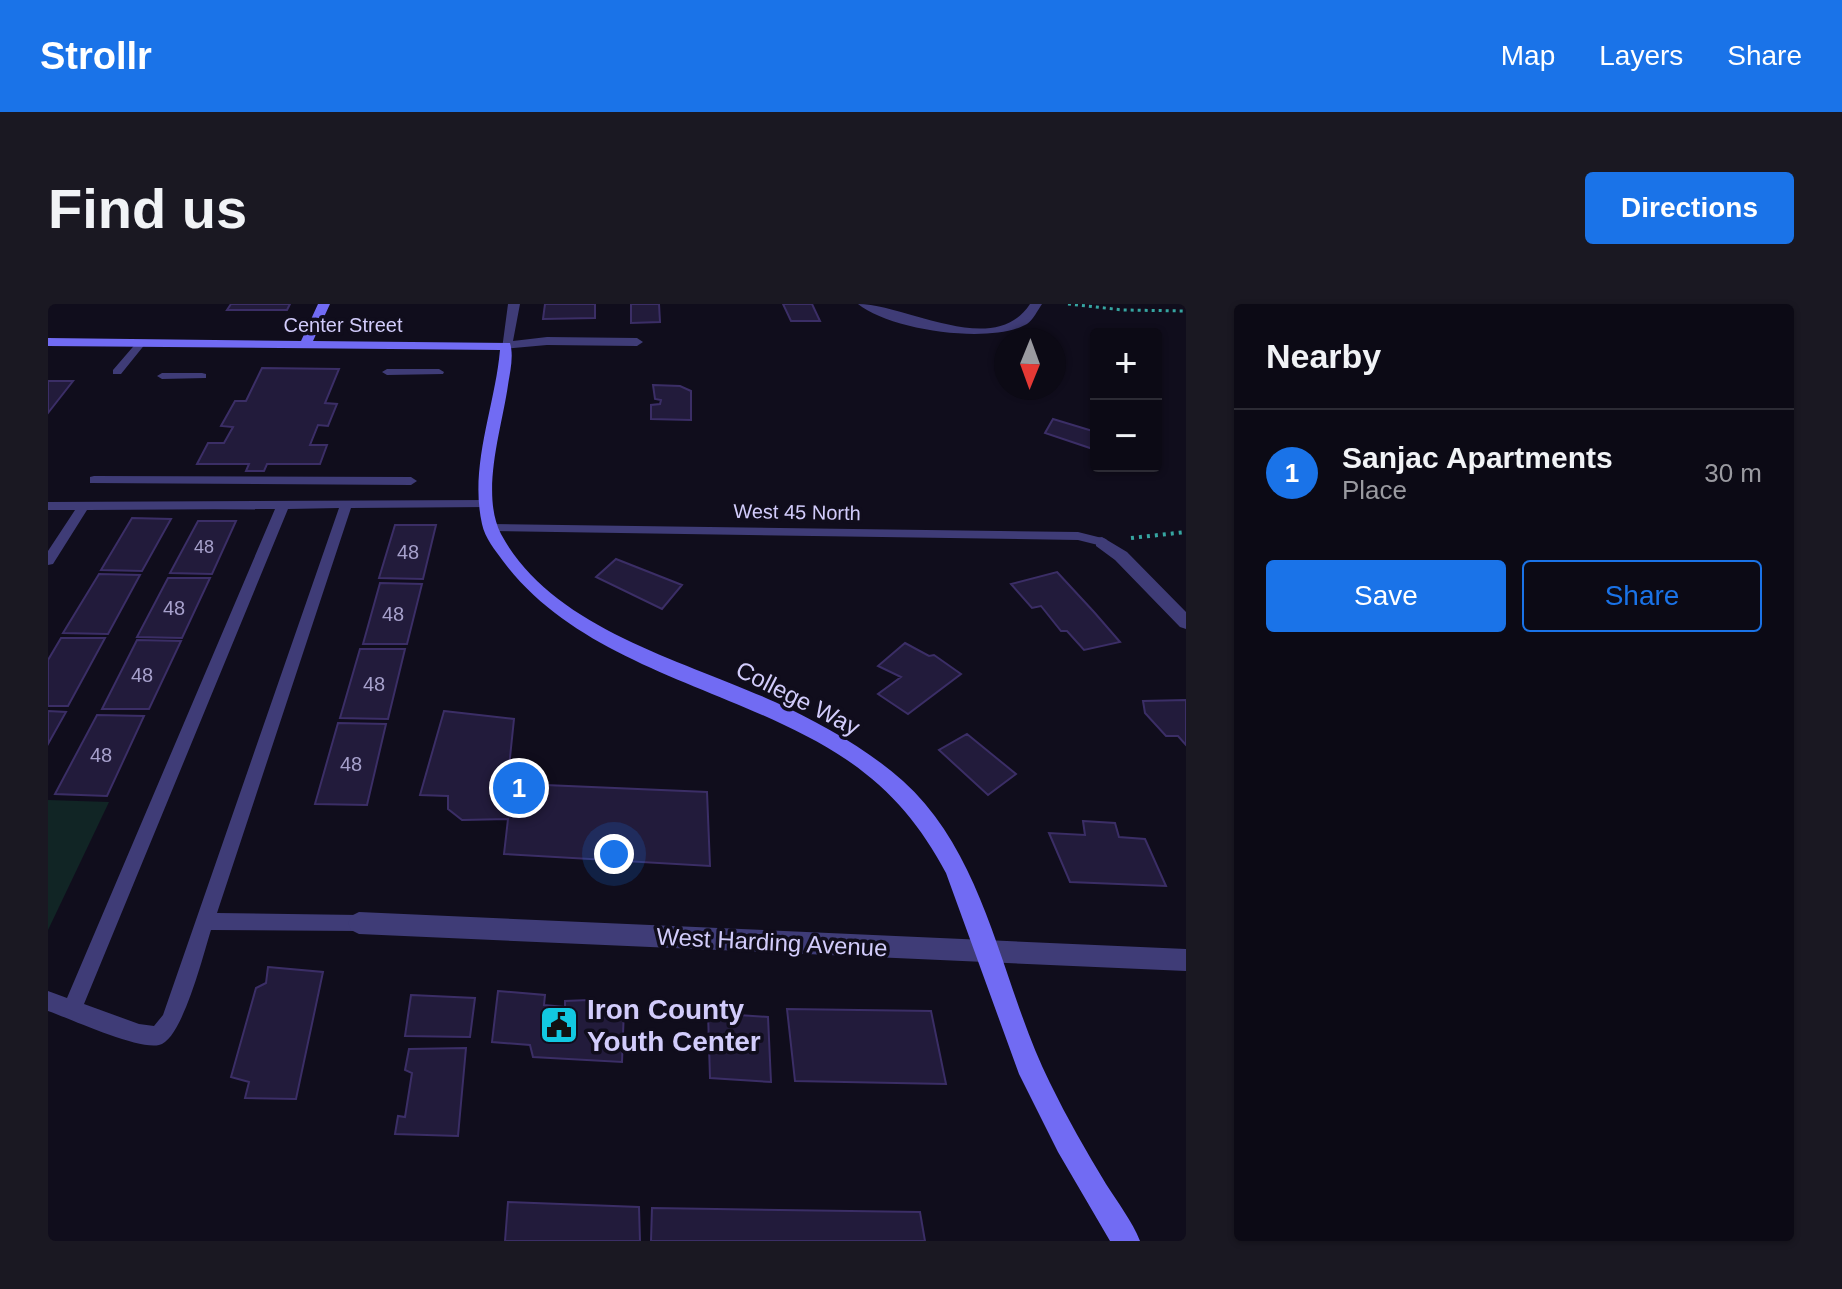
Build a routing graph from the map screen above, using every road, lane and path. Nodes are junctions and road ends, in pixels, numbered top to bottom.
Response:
1 (324, 304) edge
2 (514, 304) edge
3 (864, 304) edge
4 (1036, 304) edge
5 (1068, 304) edge
6 (1186, 311) edge
7 (48, 342) edge
8 (637, 342) dead end
9 (141, 343) junction
10 (305, 344) junction
11 (506, 346) junction
12 (117, 372) dead end
13 (387, 372) dead end
14 (439, 372) dead end
15 (162, 376) dead end
16 (202, 376) dead end
17 (94, 480) dead end
18 (411, 481) dead end
19 (487, 504) junction
20 (84, 505) junction
21 (283, 505) junction
22 (346, 505) junction
23 (48, 506) edge
24 (491, 528) junction
25 (1186, 532) edge
26 (1102, 542) junction
27 (48, 561) edge
28 (1186, 623) edge
29 (205, 921) junction
30 (359, 923) joint
31 (988, 952) junction
32 (1186, 960) edge
33 (48, 1001) edge
34 (72, 1010) junction
35 (1126, 1241) edge

1 - 10 main road
2 - 11 street
3 - 4 street
5 - 6 path
7 - 9 main road, Center Street
8 - 11 street, Center Street
9 - 10 main road, Center Street
9 - 12 lane
10 - 11 main road, Center Street
11 - 19 main road, College Way
13 - 14 lane
15 - 16 lane
17 - 18 lane
19 - 22 lane
19 - 24 main road, College Way
20 - 21 lane
20 - 23 lane
20 - 27 lane
21 - 22 lane
21 - 34 lane
22 - 29 lane
24 - 26 lane, West 45 North
24 - 31 main road, College Way
25 - 26 path
26 - 28 street
29 - 30 lane
29 - 34 lane
30 - 31 street, West Harding Avenue
31 - 32 street, West Harding Avenue
31 - 35 main road, College Way
33 - 34 lane

